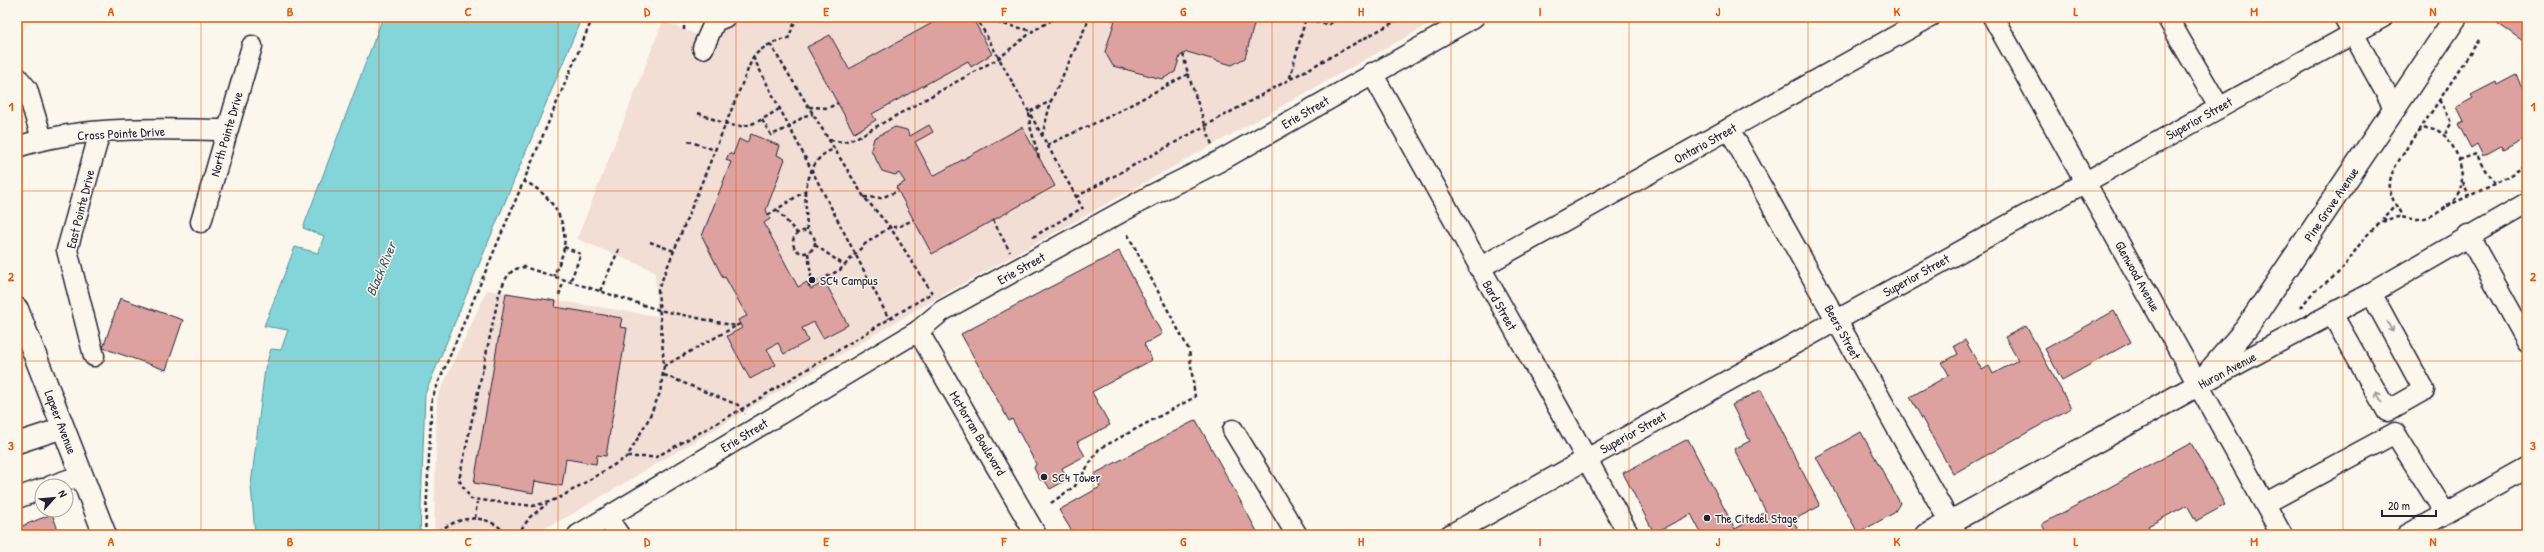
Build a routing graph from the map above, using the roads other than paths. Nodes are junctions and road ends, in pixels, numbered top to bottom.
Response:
1 (725, 17) edge
2 (1474, 17) edge
3 (1930, 17) edge
4 (1993, 17) edge
5 (2167, 17) edge
6 (2383, 17) edge
7 (2456, 17) edge
8 (2349, 25) edge
9 (252, 46) dead end
10 (703, 48) dead end
11 (1372, 73) junction
12 (17, 77) edge
13 (2219, 107) junction
14 (2395, 109) junction
15 (1728, 129) junction
16 (227, 130) junction
17 (100, 132) junction
18 (42, 139) junction
19 (17, 147) edge
20 (2086, 181) junction
21 (2527, 203) edge
22 (201, 222) dead end
23 (2468, 235) junction
24 (1479, 268) junction
25 (2371, 293) junction
26 (17, 308) edge
27 (2332, 314) junction
28 (1836, 320) junction
29 (918, 332) junction
30 (2527, 341) edge
31 (94, 356) dead end
32 (2198, 385) junction
33 (63, 428) junction
34 (1233, 430) dead end
35 (17, 443) edge
36 (1586, 458) junction
37 (2527, 468) edge
38 (82, 475) junction
39 (74, 478) edge
40 (34, 492) edge
41 (17, 498) edge
42 (2266, 503) junction
43 (2445, 513) junction
44 (607, 518) junction
45 (1953, 529) edge
46 (105, 535) edge
47 (578, 535) edge
48 (618, 535) edge
49 (1036, 535) edge
50 (1297, 535) edge
51 (1450, 535) edge
52 (1629, 535) edge
53 (1927, 535) edge
54 (2282, 535) edge
55 (2407, 535) edge

1 - 10 street
2 - 11 street, Erie Street
3 - 15 street, Ontario Street
4 - 20 street, Glenwood Avenue
5 - 13 street
6 - 8 street, Superior Street
7 - 14 main road, Pine Grove Avenue
8 - 13 street, Superior Street
8 - 14 street
9 - 16 street, North Pointe Drive
11 - 24 street, Bard Street
11 - 29 street, Erie Street
12 - 18 street
13 - 20 street, Superior Street
14 - 32 main road, Pine Grove Avenue
15 - 24 street, Ontario Street
15 - 28 street, Beers Street
16 - 17 street, Cross Pointe Drive
16 - 22 street, North Pointe Drive
17 - 18 street, Cross Pointe Drive
17 - 31 street, East Pointe Drive
18 - 19 street, Cross Pointe Drive
20 - 28 street, Superior Street
20 - 32 street, Glenwood Avenue
21 - 23 street, Huron Avenue
23 - 25 street, Huron Avenue
23 - 30 street
24 - 36 street, Bard Street
25 - 27 street, Huron Avenue
25 -> 27 street
26 - 33 main road, Lapeer Avenue
27 - 32 street, Huron Avenue
28 - 36 street, Superior Street
28 - 45 street, Beers Street
29 - 44 street, Erie Street
29 - 49 street, McMorran Boulevard
32 - 42 street, Glenwood Avenue
32 - 45 main road, Huron Avenue
33 - 35 street
33 - 38 main road, Lapeer Avenue
34 - 50 street
36 - 51 street, Superior Street
36 - 52 street, Bard Street
37 - 43 street
38 - 39 street
38 - 46 main road, Lapeer Avenue
40 - 41 street
42 - 43 street
42 - 54 street, Glenwood Avenue
43 - 55 street
44 - 47 street, Erie Street
44 - 48 street
45 - 53 main road, Huron Avenue

